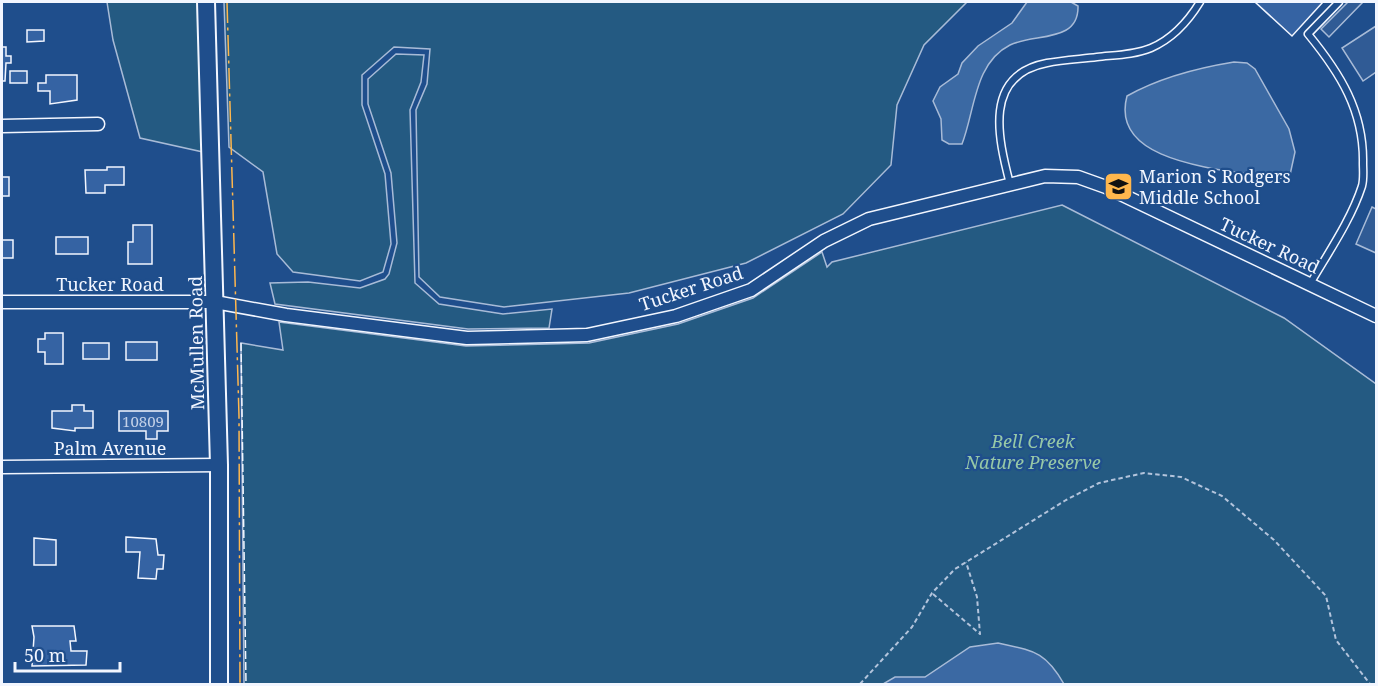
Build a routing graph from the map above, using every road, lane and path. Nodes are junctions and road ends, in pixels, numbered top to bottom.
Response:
1 (206, 2) edge
2 (1339, 2) edge
3 (1198, 3) edge
4 (98, 124) dead end
5 (2, 126) edge
6 (1010, 184) junction
7 (1310, 284) junction
8 (2, 302) edge
9 (215, 302) junction
10 (1377, 316) edge
11 (219, 465) junction
12 (2, 467) edge
13 (966, 562) junction
14 (932, 593) junction
15 (219, 684) edge
16 (860, 684) edge
17 (1370, 684) edge

1 - 9 street, McMullen Road
2 - 7 lane
3 - 6 lane
4 - 5 street
6 - 7 street, Tucker Road
6 - 9 street, Tucker Road
7 - 10 street, Tucker Road
8 - 9 street, Tucker Road
9 - 11 street, McMullen Road
11 - 12 street, Palm Avenue
11 - 15 street, McMullen Road
13 - 14 path
13 - 14 path
13 - 17 path
14 - 16 path

